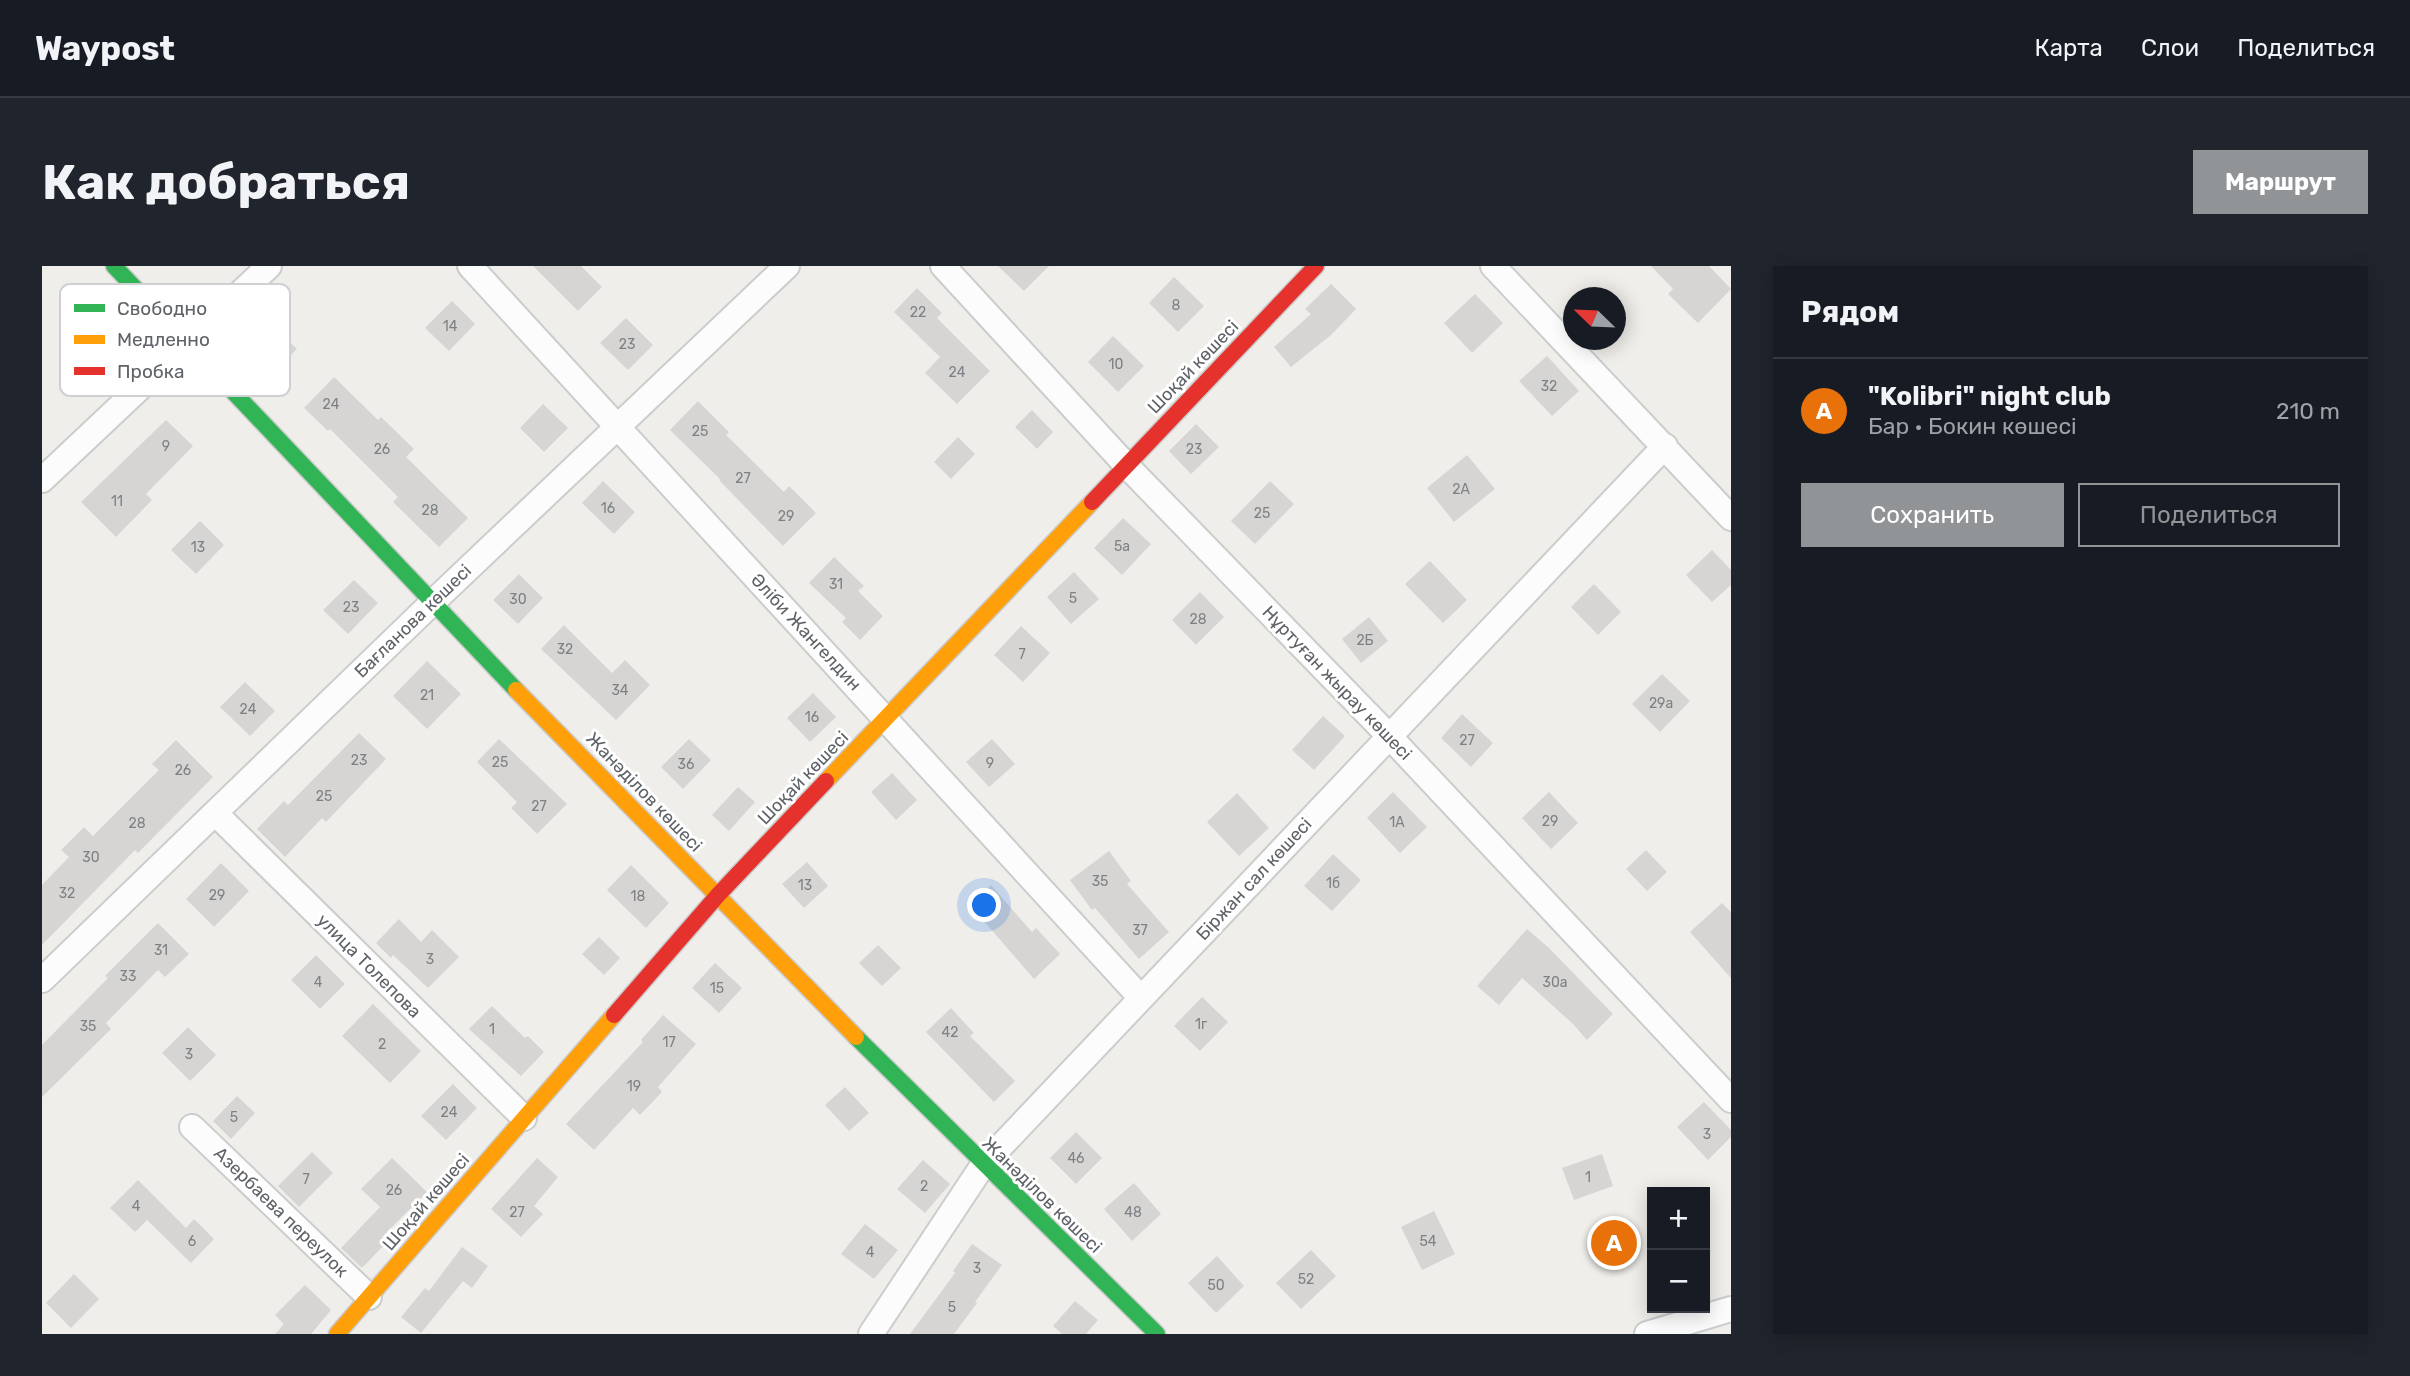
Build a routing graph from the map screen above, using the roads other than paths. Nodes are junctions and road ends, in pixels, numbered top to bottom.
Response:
1 (114, 266) edge
2 (269, 266) edge
3 (470, 266) edge
4 (787, 266) edge
5 (943, 266) edge
6 (1316, 266) edge
7 (1493, 266) edge
8 (132, 284) edge
9 (250, 284) edge
10 (132, 396) edge
11 (239, 396) edge
12 (618, 428) junction
13 (1665, 446) junction
14 (1126, 465) junction
15 (42, 480) edge
16 (1731, 518) edge
17 (433, 602) junction
18 (886, 718) junction
19 (1389, 737) junction
20 (215, 813) junction
21 (718, 895) junction
22 (42, 980) edge
23 (1142, 998) junction
24 (1731, 1100) edge
25 (524, 1118) junction
26 (192, 1127) dead end
27 (982, 1165) junction
28 (369, 1297) junction
29 (1731, 1308) edge
30 (337, 1334) edge
31 (871, 1334) edge
32 (1157, 1334) edge
33 (1647, 1334) edge

1 - 8 street, Жанәділов көшесі
2 - 9 street
3 - 12 street, Әліби Жангелдин
4 - 12 street, Бағланова көшесі
5 - 14 street, Нұртуған жырау көшесі
6 - 14 street, Шоқай көшесі
7 - 13 street
10 - 15 street
11 - 17 street, Жанәділов көшесі
12 - 17 street, Бағланова көшесі
12 - 18 street, Әліби Жангелдин
13 - 16 street
13 - 19 street, Біржан сал көшесі
14 - 18 street, Шоқай көшесі
14 - 19 street, Нұртуған жырау көшесі
17 - 20 street, Бағланова көшесі
17 - 21 street, Жанәділов көшесі
18 - 21 street, Шоқай көшесі
18 - 23 street, Әліби Жангелдин
19 - 23 street, Біржан сал көшесі
19 - 24 street, Нұртуған жырау көшесі
20 - 22 street, Бағланова көшесі
20 - 25 street, улица Толепова
21 - 25 street, Шоқай көшесі
21 - 27 street, Жанәділов көшесі
23 - 27 street, Біржан сал көшесі
25 - 28 street, Шоқай көшесі
26 - 28 street, Азербаева переулок
27 - 31 street, Біржан сал көшесі
27 - 32 street, Жанәділов көшесі
28 - 30 street, Шоқай көшесі
29 - 33 street

